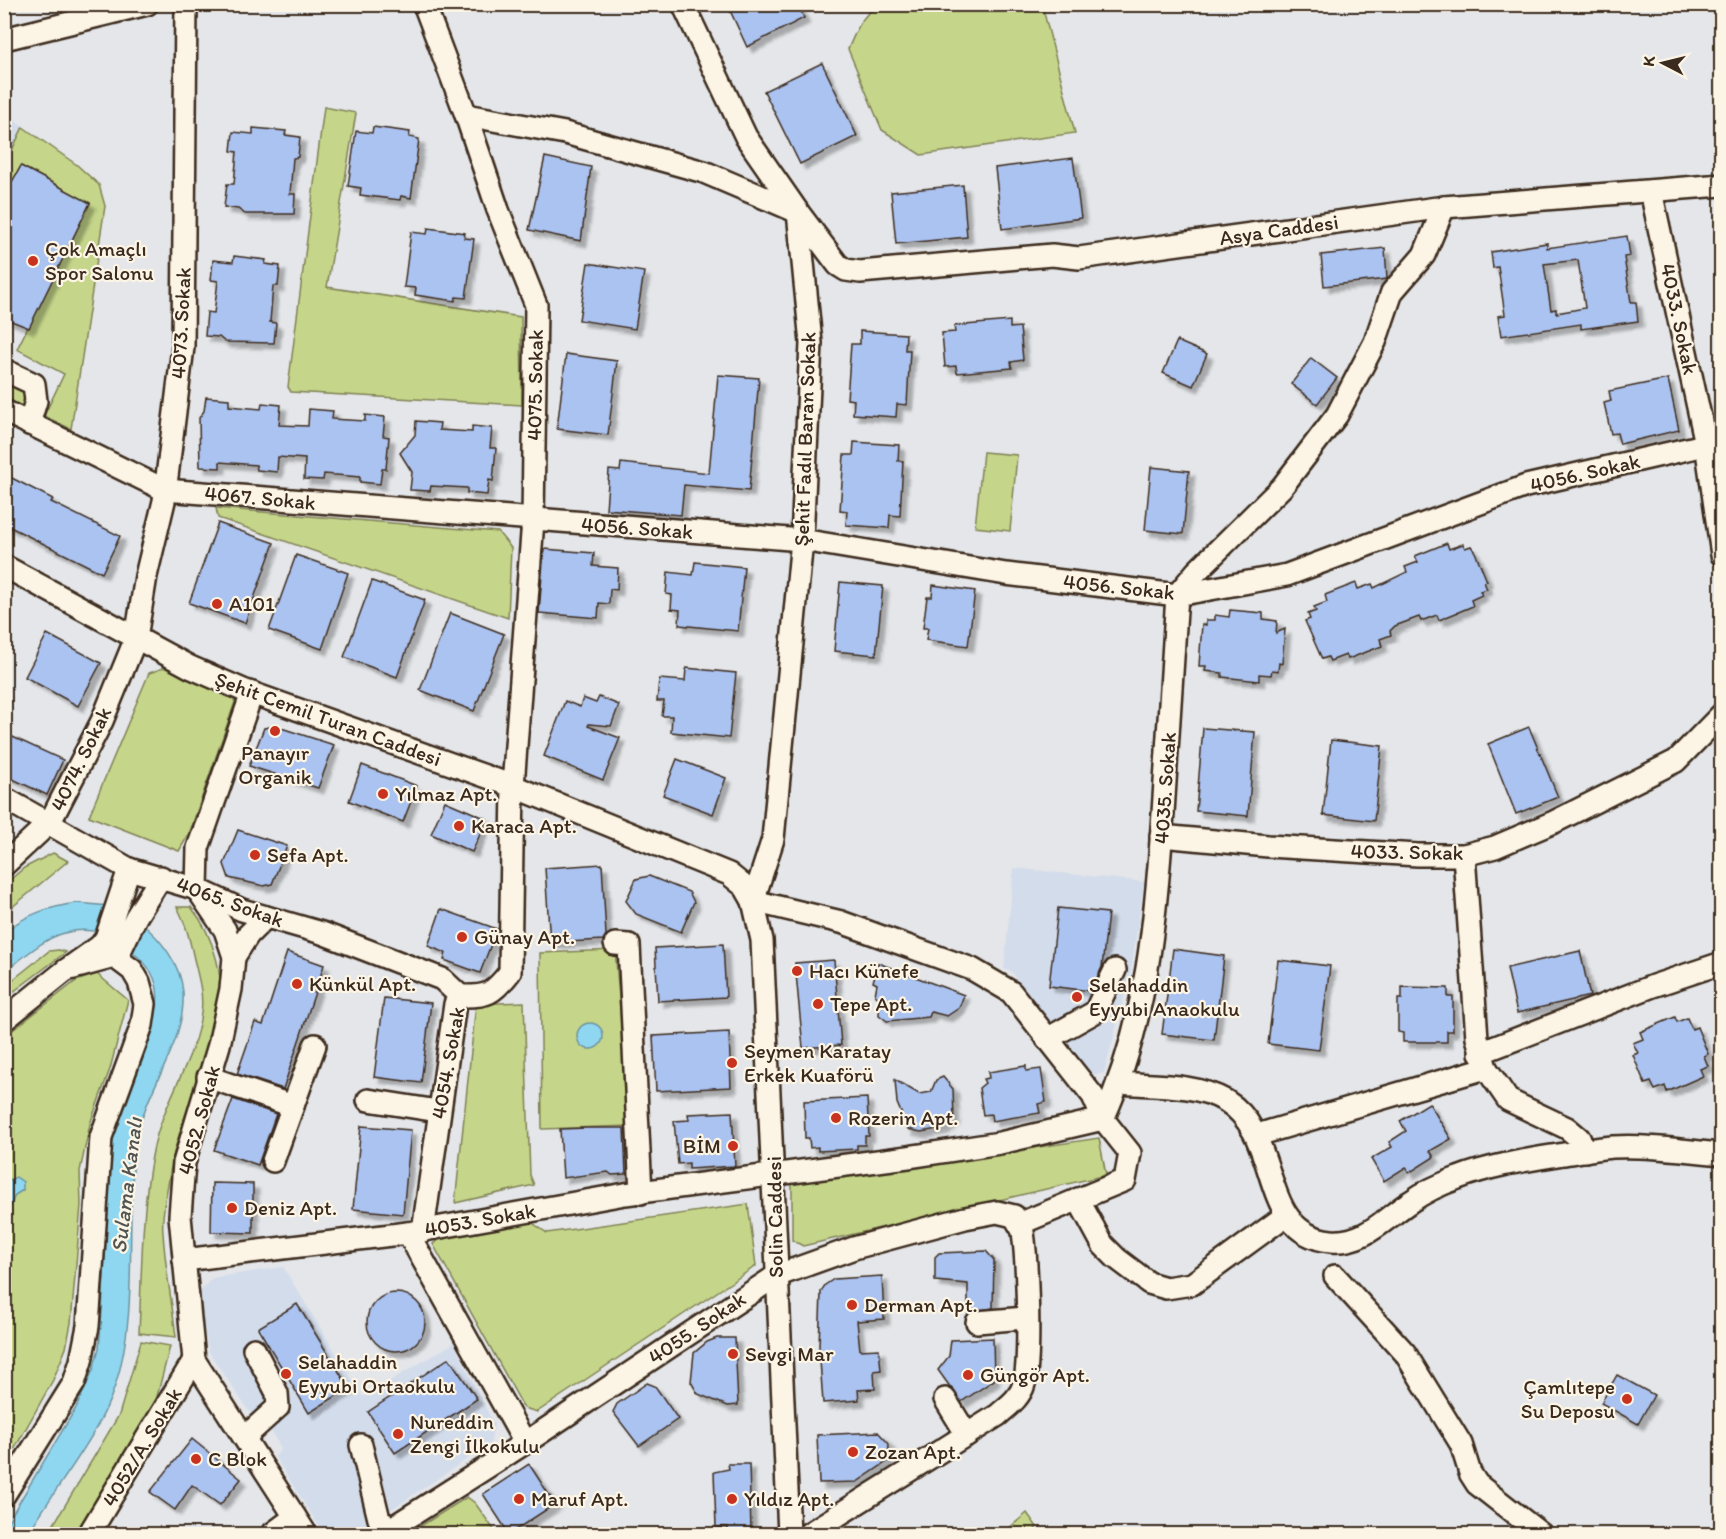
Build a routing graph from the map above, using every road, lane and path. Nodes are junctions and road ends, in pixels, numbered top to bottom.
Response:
1 (147, 4) edge
2 (186, 4) edge
3 (424, 4) edge
4 (683, 4) edge
5 (4, 39) edge
6 (466, 115) junction
7 (1722, 184) edge
8 (1651, 191) junction
9 (1444, 207) junction
10 (798, 213) junction
11 (4, 370) edge
12 (4, 411) edge
13 (29, 424) junction
14 (1714, 443) edge
15 (165, 490) junction
16 (533, 520) junction
17 (802, 540) junction
18 (1722, 555) edge
19 (4, 566) edge
20 (1177, 595) junction
21 (136, 638) junction
22 (252, 693) junction
23 (1722, 714) edge
24 (513, 786) junction
25 (4, 798) edge
26 (50, 822) junction
27 (1161, 837) junction
28 (1464, 855) junction
29 (4, 865) edge
30 (129, 869) junction
31 (161, 878) junction
32 (197, 889) junction
33 (753, 901) junction
34 (266, 917) junction
35 (615, 944) dead end
36 (111, 945) junction
37 (234, 957) junction
38 (1722, 963) edge
39 (1115, 970) dead end
40 (460, 996) junction
41 (4, 1020) edge
42 (1047, 1039) junction
43 (315, 1045) dead end
44 (1483, 1061) junction
45 (208, 1077) junction
46 (1119, 1083) junction
47 (368, 1100) dead end
48 (293, 1106) junction
49 (438, 1111) junction
50 (1102, 1119) junction
51 (1257, 1135) junction
52 (1586, 1151) junction
53 (1722, 1154) edge
54 (273, 1161) dead end
55 (775, 1176) junction
56 (641, 1193) junction
57 (1078, 1199) junction
58 (1285, 1216) junction
59 (1019, 1224) junction
60 (415, 1232) junction
61 (184, 1260) junction
62 (776, 1276) junction
63 (1335, 1276) dead end
64 (1026, 1318) junction
65 (977, 1322) dead end
66 (254, 1349) dead end
67 (194, 1360) junction
68 (945, 1400) dead end
69 (967, 1435) junction
70 (245, 1437) junction
71 (525, 1443) junction
72 (361, 1445) dead end
73 (4, 1495) edge
74 (301, 1526) edge
75 (386, 1532) edge
76 (89, 1534) edge
77 (272, 1534) edge
78 (789, 1534) edge
79 (808, 1534) edge
80 (1541, 1534) edge

1 - 5 street
2 - 15 street, 4073. Sokak
3 - 6 street, 4075. Sokak
4 - 10 street, Şehit Fadıl Baran Sokak
6 - 10 street
6 - 16 street, 4075. Sokak
7 - 8 street, Asya Caddesi
8 - 9 street, Asya Caddesi
8 - 14 street, 4033. Sokak
9 - 10 street, Asya Caddesi
9 - 20 street
10 - 17 street, Şehit Fadıl Baran Sokak
11 - 13 street
12 - 13 street, 4067. Sokak
13 - 15 street, 4067. Sokak
14 - 18 street, 4033. Sokak
14 - 20 street, 4056. Sokak
15 - 16 street, 4067. Sokak
15 - 21 street, 4073. Sokak
16 - 17 street, 4056. Sokak
16 - 24 street, 4075. Sokak
17 - 20 street, 4056. Sokak
17 - 33 street, Şehit Fadıl Baran Sokak
19 - 21 street, Şehit Cemil Turan Caddesi
20 - 27 street, 4035. Sokak
21 - 22 street, Şehit Cemil Turan Caddesi
21 - 26 street, 4074. Sokak
22 - 24 street, Şehit Cemil Turan Caddesi
22 - 32 street
23 - 28 street, 4033. Sokak
24 - 33 street, Şehit Cemil Turan Caddesi
24 - 40 street, 4054. Sokak
25 - 26 street, 4065. Sokak
26 - 29 street, 4074. Sokak
26 - 30 street, 4065. Sokak
27 - 28 street, 4033. Sokak
27 - 46 street, 4035. Sokak
28 - 44 street
30 - 31 street, 4065. Sokak
30 - 36 street
31 - 32 street, 4065. Sokak
31 - 36 street
32 - 34 street, 4065. Sokak
32 - 37 street, 4052. Sokak
33 - 42 street
33 - 55 street, Solin Caddesi
34 - 37 street
34 - 40 street, 4065. Sokak
35 - 56 street
36 - 41 street
36 - 73 street
37 - 45 street, 4052. Sokak
38 - 44 street
39 - 42 street
40 - 49 street, 4054. Sokak
42 - 50 street
43 - 48 street
44 - 51 street
44 - 52 street
45 - 48 street
45 - 61 street, 4052. Sokak
46 - 50 street, 4035. Sokak
46 - 51 street
47 - 49 street
48 - 54 street
49 - 60 street, 4054. Sokak
50 - 55 street
50 - 57 street
51 - 58 street
52 - 53 street
52 - 58 street
55 - 56 street, 4053. Sokak
55 - 62 street, Solin Caddesi
56 - 60 street, 4053. Sokak
57 - 58 street
57 - 59 street
59 - 62 street, 4055. Sokak
59 - 64 street
60 - 61 street, 4053. Sokak
60 - 71 street
61 - 67 street, 4052. Sokak
62 - 71 street, 4055. Sokak
62 - 78 street, Solin Caddesi
63 - 80 street
64 - 65 street
64 - 69 street
66 - 70 street
67 - 70 street, 4052. Sokak
67 - 76 street, 4052/A. Sokak
68 - 69 street
69 - 79 street
70 - 74 street, 4052. Sokak
71 - 75 street, 4055. Sokak
72 - 75 street
74 - 77 street

